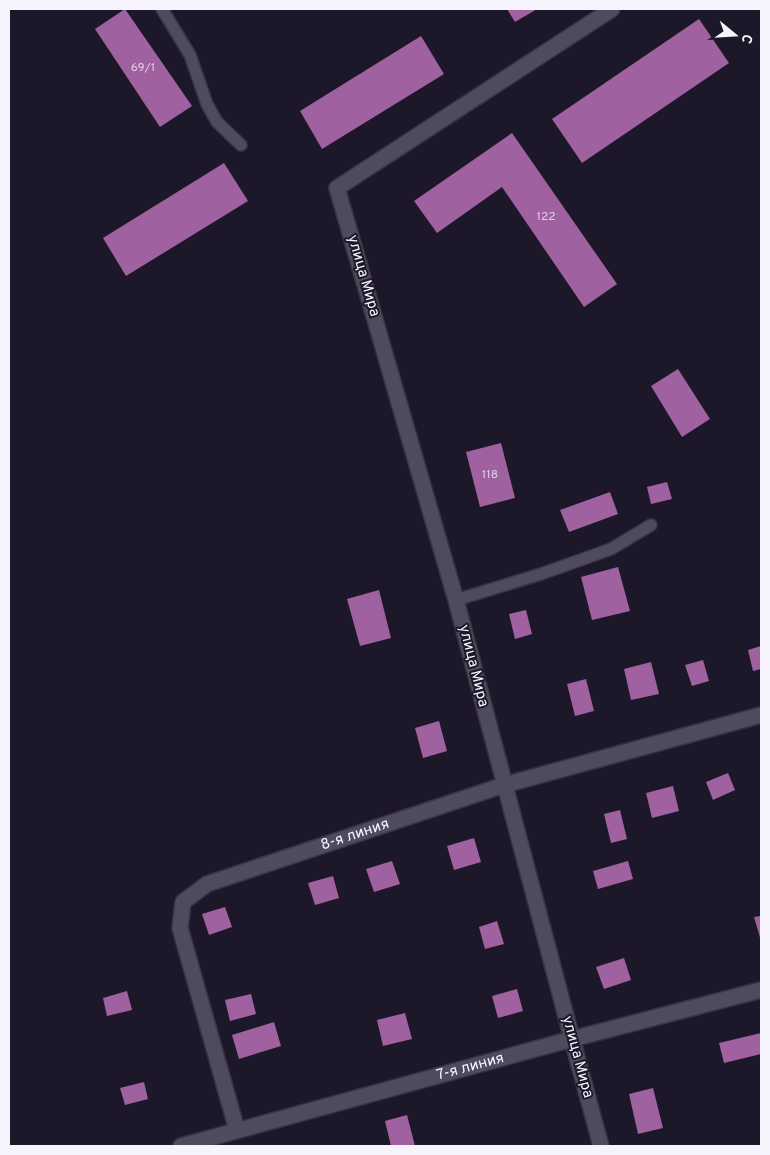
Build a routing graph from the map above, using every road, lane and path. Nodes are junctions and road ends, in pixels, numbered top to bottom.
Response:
1 (162, 9) edge
2 (612, 9) edge
3 (241, 145) dead end
4 (650, 525) dead end
5 (456, 600) junction
6 (761, 715) edge
7 (504, 785) junction
8 (761, 990) edge
9 (572, 1039) junction
10 (237, 1130) junction
11 (200, 1144) edge
12 (181, 1146) edge
13 (601, 1146) edge

1 - 3 lane
2 - 5 street, улица Мира
4 - 5 lane
5 - 7 street, улица Мира
6 - 7 street, 8-я линия
7 - 9 street, улица Мира
7 - 10 street, 8-я линия
8 - 9 street, 7-я линия
9 - 10 street, 7-я линия
9 - 13 street, улица Мира
10 - 11 street, 7-я линия
11 - 12 street, 7-я линия

